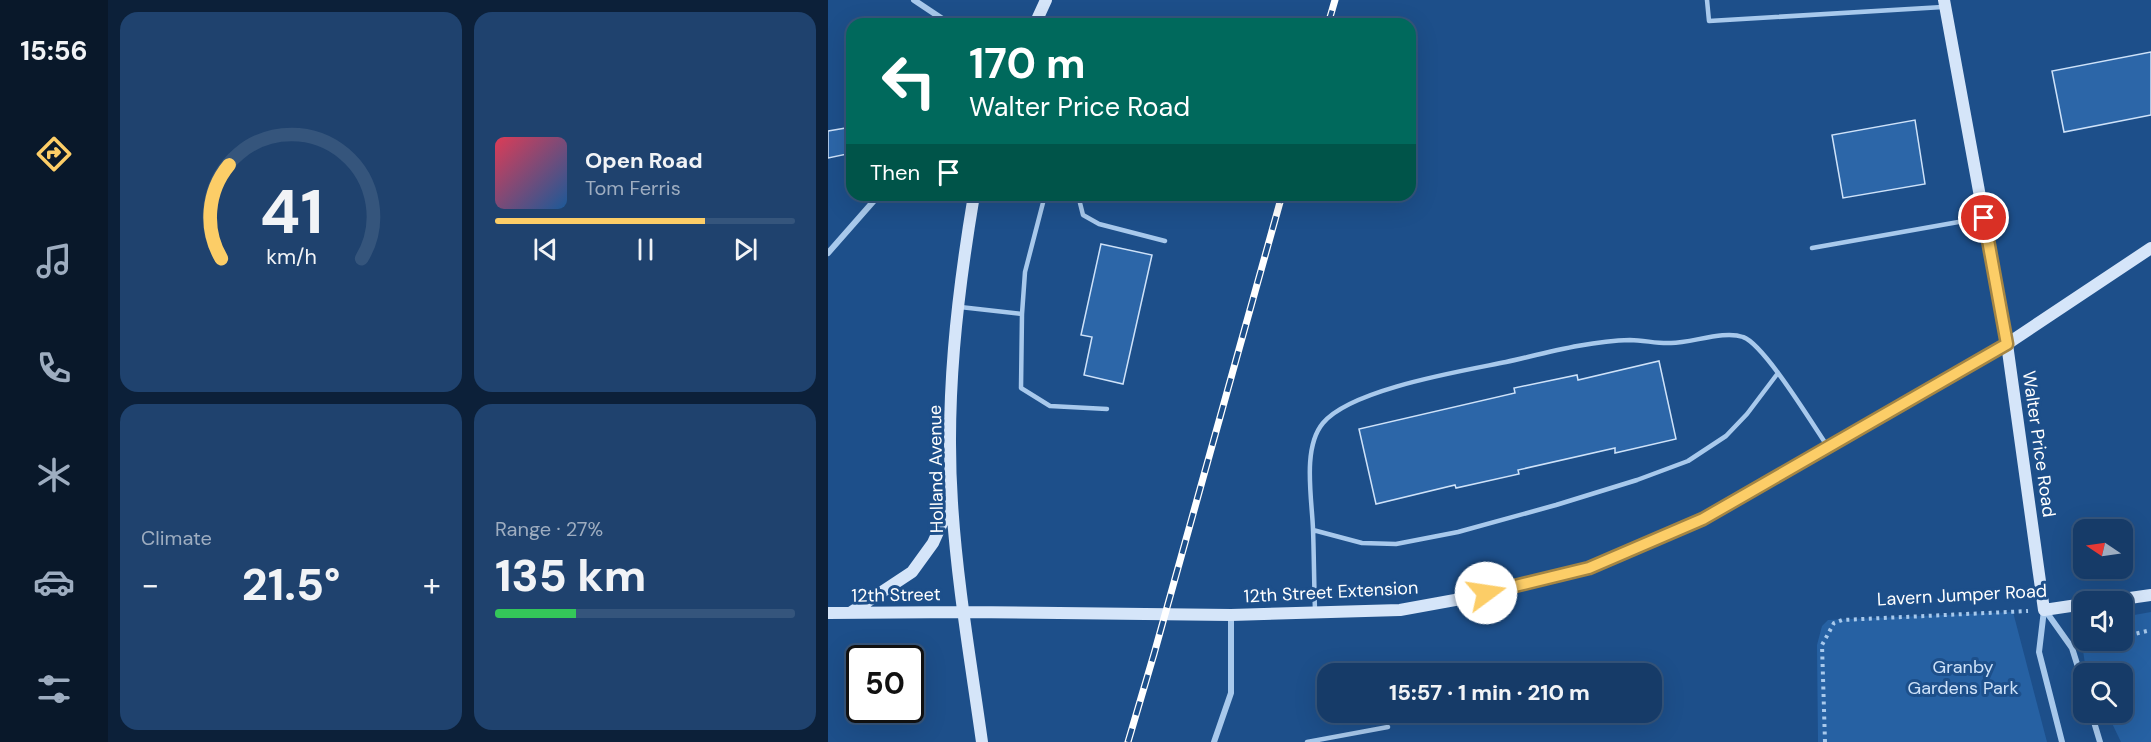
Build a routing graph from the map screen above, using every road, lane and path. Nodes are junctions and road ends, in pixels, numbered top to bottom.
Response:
1 (914, 0) edge
2 (1046, 0) edge
3 (1707, 0) edge
4 (1945, 4) edge
5 (941, 18) edge
6 (1038, 18) edge
7 (874, 201) edge
8 (973, 201) edge
9 (1043, 201) edge
10 (1080, 201) edge
11 (1984, 218) junction
12 (1165, 241) dead end
13 (1812, 248) dead end
14 (2151, 248) edge
15 (828, 253) edge
16 (958, 307) junction
17 (1022, 314) junction
18 (2007, 344) junction
19 (1778, 373) junction
20 (1107, 409) dead end
21 (1828, 447) junction
22 (952, 502) junction
23 (1313, 530) junction
24 (2151, 595) edge
25 (2133, 598) edge
26 (2073, 606) edge
27 (2044, 610) junction
28 (964, 612) junction
29 (1315, 612) junction
30 (828, 614) edge
31 (849, 614) junction
32 (1231, 615) junction
33 (2151, 630) edge
34 (2133, 634) edge
35 (2072, 648) joint
36 (2077, 663) edge
37 (2094, 723) edge
38 (1388, 727) dead end
39 (982, 742) edge
40 (1214, 742) edge
41 (1307, 742) edge
42 (1825, 742) edge
43 (2062, 742) edge
44 (2100, 742) edge

1 - 5 street
2 - 6 main road
3 - 4 lane
4 - 11 main road, Walter Price Road
7 - 15 street
8 - 16 main road, Holland Avenue
9 - 17 lane
10 - 12 lane
11 - 13 lane
11 - 18 main road, Walter Price Road
14 - 18 main road, 12th Street Extension
16 - 17 lane
16 - 22 main road, Holland Avenue
17 - 20 lane
18 - 21 main road, 12th Street Extension
18 - 27 main road, Walter Price Road
19 - 21 lane
19 - 23 lane
19 - 23 lane
21 - 29 main road, 12th Street Extension
22 - 28 main road, Holland Avenue
22 - 31 main road
23 - 29 lane
24 - 25 main road
26 - 27 main road, Lavern Jumper Road
27 - 35 street
27 - 42 path, Lavern Jumper Road
27 - 43 street
28 - 31 main road, 12th Street
28 - 32 main road, 12th Street Extension
28 - 39 main road, Holland Avenue
29 - 32 main road, 12th Street Extension
30 - 31 main road, 12th Street
32 - 40 street
33 - 34 path
35 - 36 street
37 - 44 street
38 - 41 lane

